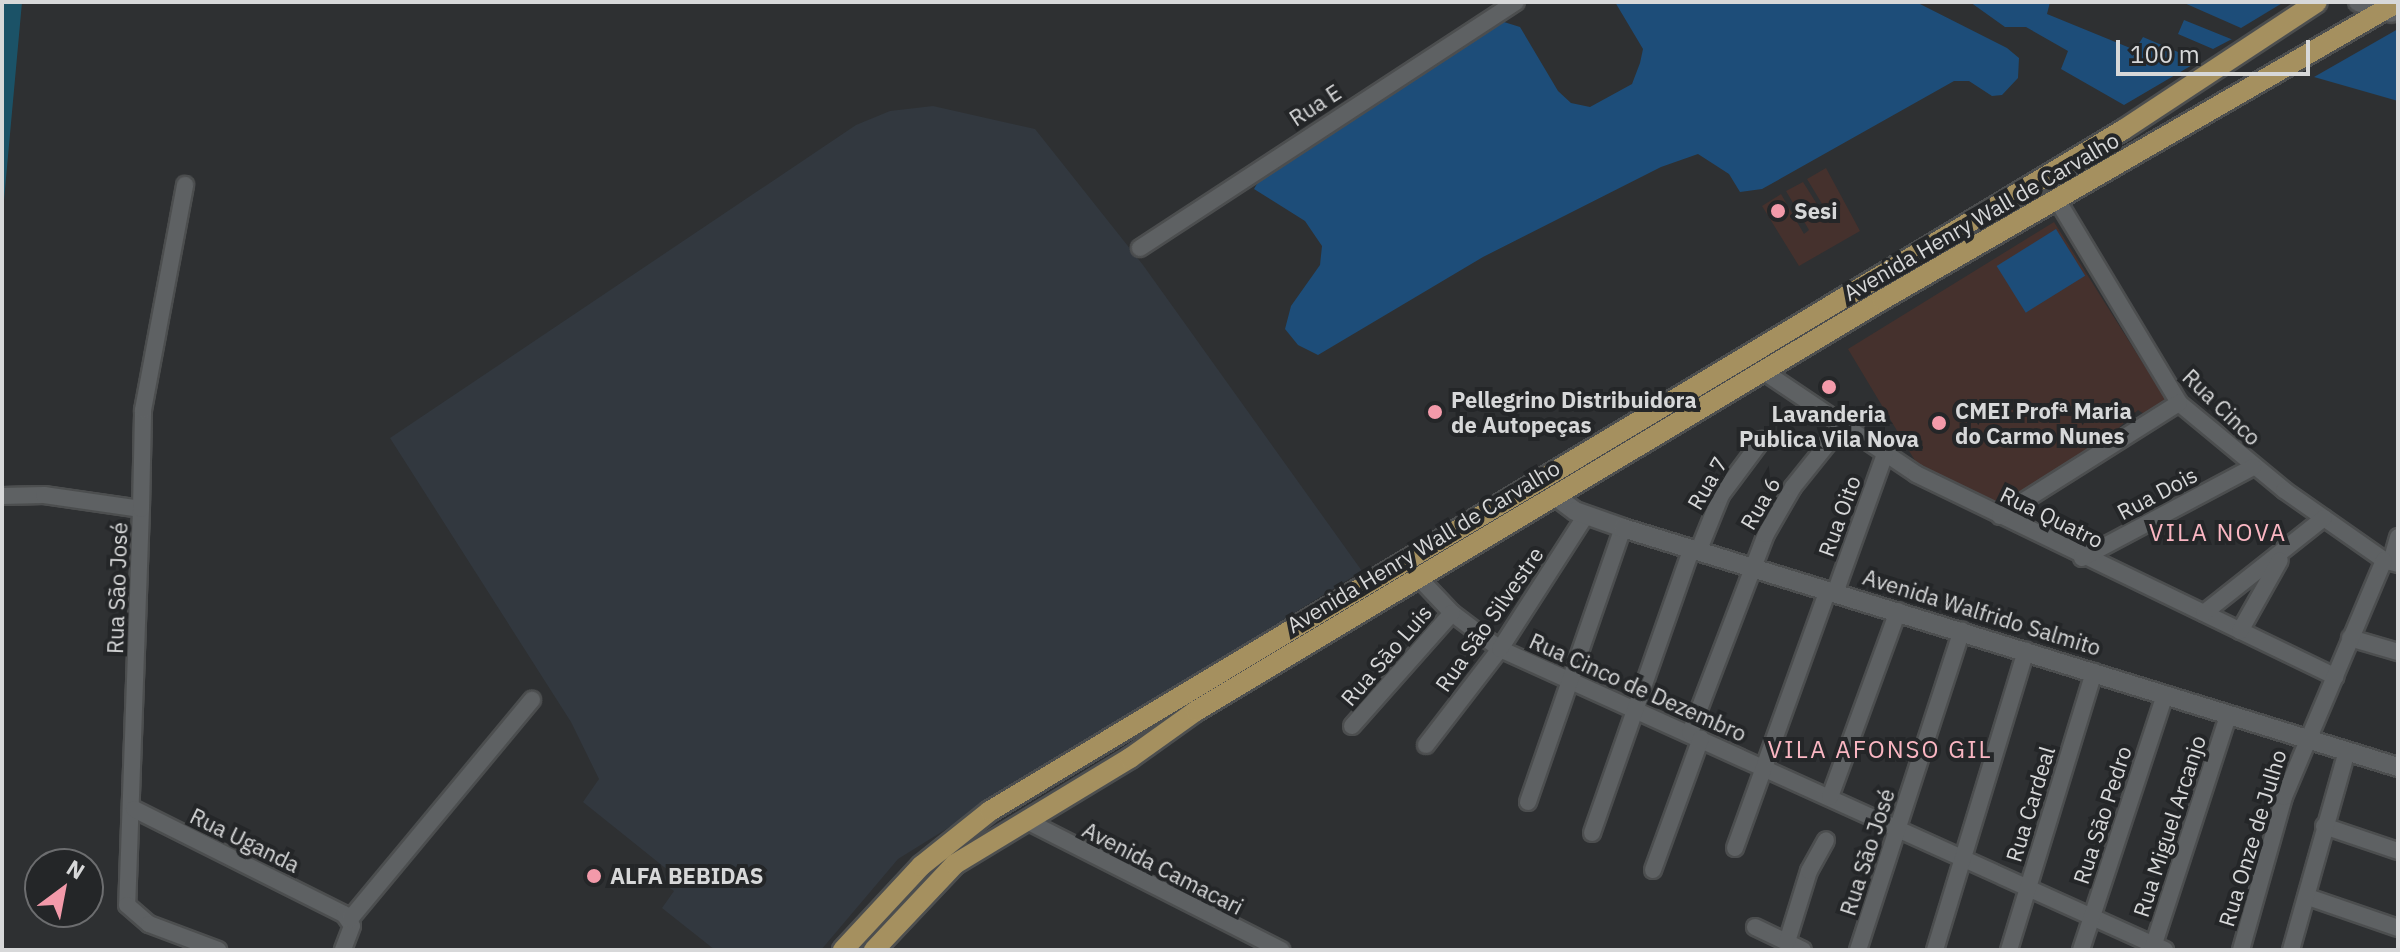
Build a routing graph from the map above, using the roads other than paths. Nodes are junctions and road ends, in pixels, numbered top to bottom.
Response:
1 (1516, 2) edge
2 (2317, 2) edge
3 (2358, 2) edge
4 (2393, 9) edge
5 (2225, 61) junction
6 (2191, 124) junction
7 (185, 185) dead end
8 (2056, 198) junction
9 (1140, 248) dead end
10 (1798, 325) junction
11 (1809, 344) junction
12 (1763, 371) junction
13 (2179, 403) junction
14 (1841, 427) junction
15 (1762, 440) dead end
16 (1885, 454) junction
17 (2253, 467) junction
18 (1549, 472) junction
19 (2, 496) edge
20 (1555, 496) junction
21 (141, 509) junction
22 (1586, 515) junction
23 (2000, 516) junction
24 (2324, 518) junction
25 (1623, 528) junction
26 (2398, 537) edge
27 (1437, 541) junction
28 (1694, 551) junction
29 (2284, 552) junction
30 (2082, 558) junction
31 (1445, 561) junction
32 (2391, 562) edge
33 (1753, 568) junction
34 (1418, 577) junction
35 (1831, 592) junction
36 (1898, 611) junction
37 (1452, 613) junction
38 (2204, 613) junction
39 (1962, 630) junction
40 (2240, 631) junction
41 (2350, 638) junction
42 (1500, 649) junction
43 (2026, 651) junction
44 (2398, 652) edge
45 (2094, 672) junction
46 (2335, 677) junction
47 (1571, 680) junction
48 (2165, 694) junction
49 (532, 700) dead end
50 (1636, 707) junction
51 (2228, 716) junction
52 (1352, 726) dead end
53 (1695, 736) junction
54 (2306, 739) junction
55 (1108, 740) junction
56 (1426, 745) dead end
57 (2347, 751) junction
58 (1123, 763) junction
59 (2398, 767) edge
60 (1764, 768) junction
61 (1830, 797) junction
62 (1528, 802) dead end
63 (1003, 803) junction
64 (134, 809) junction
65 (1022, 824) junction
66 (2324, 826) junction
67 (1898, 827) junction
68 (1592, 833) dead end
69 (1826, 840) dead end
70 (1735, 848) dead end
71 (2398, 851) edge
72 (1962, 856) junction
73 (1653, 870) dead end
74 (2028, 888) junction
75 (2308, 897) junction
76 (344, 914) junction
77 (2092, 918) junction
78 (1755, 927) dead end
79 (2398, 928) edge
80 (1787, 942) junction
81 (2157, 948) edge
82 (218, 950) edge
83 (343, 950) edge
84 (843, 950) edge
85 (874, 950) edge
86 (1281, 950) edge
87 (1803, 950) edge
88 (1858, 950) edge
89 (1935, 950) edge
90 (2009, 950) edge
91 (2081, 950) edge
92 (2241, 950) edge
93 (2291, 950) edge

1 - 9 street, Rua E
2 - 5 main road, Avenida Henry Wall de Carvalho
3 - 4 street
4 - 6 main road, Avenida Henry Wall de Carvalho
5 - 6 main road
5 - 10 main road, Avenida Henry Wall de Carvalho
6 - 8 main road, Avenida Henry Wall de Carvalho
7 - 21 street
8 - 11 main road, Avenida Henry Wall de Carvalho
8 - 13 street, Rua Cinco
10 - 11 main road
10 - 18 main road, Avenida Henry Wall de Carvalho
11 - 12 main road, Avenida Henry Wall de Carvalho
12 - 14 street, Rua Quatro
12 - 20 main road, Avenida Henry Wall de Carvalho
13 - 17 street, Rua Cinco
13 - 23 street
14 - 16 street, Rua Quatro
14 - 33 street, Rua 6
15 - 28 street, Rua 7
16 - 23 street, Rua Quatro
16 - 35 street, Rua Oito
17 - 24 street, Rua Cinco
17 - 30 street, Rua Dois
18 - 20 main road
18 - 27 main road, Avenida Henry Wall de Carvalho
19 - 21 street, Rua São José
20 - 22 street, Avenida Walfrido Salmito
20 - 31 main road, Avenida Henry Wall de Carvalho
21 - 64 street, Rua São José
22 - 25 street, Avenida Walfrido Salmito
22 - 42 street, Rua São Silvestre
23 - 30 street, Rua Quatro
24 - 29 street
24 - 32 street, Rua Cinco
25 - 28 street, Avenida Walfrido Salmito
25 - 47 street
26 - 32 street, Rua Onze de Julho
27 - 31 main road
27 - 55 main road, Avenida Henry Wall de Carvalho
28 - 33 street, Avenida Walfrido Salmito
28 - 50 street, Rua 7
29 - 38 street
29 - 40 street
30 - 38 street, Rua Quatro
31 - 34 main road, Avenida Henry Wall de Carvalho
32 - 41 street, Rua Onze de Julho
33 - 35 street, Avenida Walfrido Salmito
33 - 53 street, Rua 6
34 - 37 street, Rua Cinco de Dezembro
34 - 58 main road, Avenida Henry Wall de Carvalho
35 - 36 street, Avenida Walfrido Salmito
35 - 60 street, Rua Oito
36 - 39 street, Avenida Walfrido Salmito
36 - 61 street
37 - 42 street, Rua Cinco de Dezembro
37 - 52 street, Rua São Luis
38 - 40 street, Rua Quatro
39 - 43 street, Avenida Walfrido Salmito
39 - 67 street, Rua São José
40 - 46 street, Rua Quatro
41 - 44 street
41 - 46 street, Rua Onze de Julho
42 - 47 street, Rua Cinco de Dezembro
42 - 56 street, Rua São Silvestre
43 - 45 street, Avenida Walfrido Salmito
43 - 72 street
45 - 48 street, Avenida Walfrido Salmito
45 - 74 street, Rua Cardeal
46 - 54 street, Rua Onze de Julho
47 - 50 street, Rua Cinco de Dezembro
47 - 62 street
48 - 51 street, Avenida Walfrido Salmito
48 - 77 street, Rua São Pedro
49 - 76 street
50 - 53 street, Rua Cinco de Dezembro
50 - 68 street, Rua 7
51 - 54 street, Avenida Walfrido Salmito
51 - 81 street, Rua Miguel Arcanjo
53 - 60 street, Rua Cinco de Dezembro
53 - 73 street, Rua 6
54 - 57 street, Avenida Walfrido Salmito
54 - 92 street, Rua Onze de Julho
55 - 58 main road
55 - 63 main road, Avenida Henry Wall de Carvalho
57 - 59 street, Avenida Walfrido Salmito
57 - 66 street
58 - 65 main road, Avenida Henry Wall de Carvalho
60 - 61 street, Rua Cinco de Dezembro
60 - 70 street, Rua Oito
61 - 67 street, Rua Cinco de Dezembro
63 - 65 main road
63 - 84 main road, Avenida Henry Wall de Carvalho
64 - 76 street, Rua Uganda
64 - 82 street, Rua São José
65 - 85 main road, Avenida Henry Wall de Carvalho
65 - 86 street, Avenida Camacari
66 - 71 street
66 - 75 street
67 - 72 street, Rua Cinco de Dezembro
67 - 88 street, Rua São José
69 - 80 street
72 - 74 street, Rua Cinco de Dezembro
72 - 89 street
74 - 77 street, Rua Cinco de Dezembro
74 - 90 street, Rua Cardeal
75 - 79 street
75 - 93 street
76 - 83 street
77 - 81 street, Rua Cinco de Dezembro
77 - 91 street, Rua São Pedro
78 - 80 street
80 - 87 street

